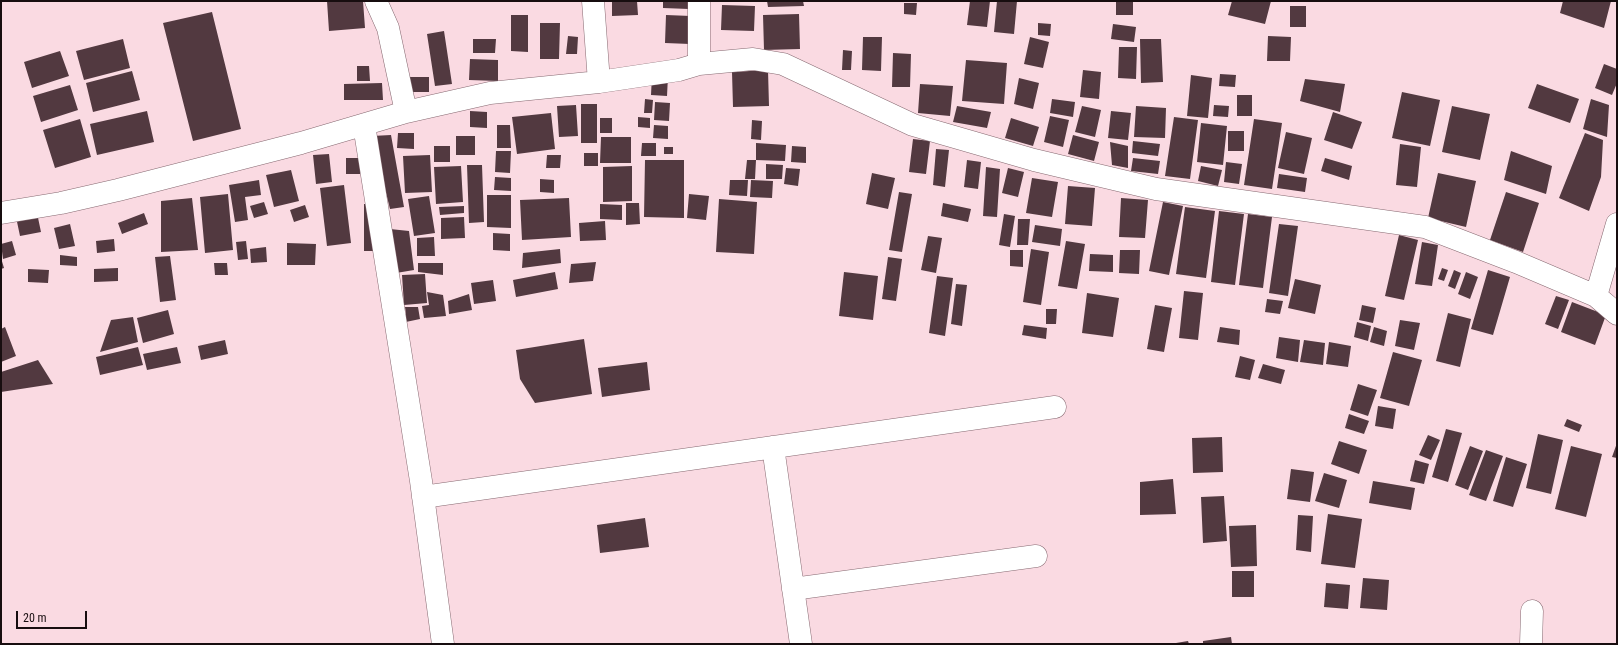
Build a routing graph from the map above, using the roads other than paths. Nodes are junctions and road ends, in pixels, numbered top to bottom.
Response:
1 (376, 1) edge
2 (593, 1) edge
3 (699, 1) edge
4 (699, 64) junction
5 (599, 82) junction
6 (406, 112) junction
7 (364, 125) junction
8 (1, 213) edge
9 (1617, 224) edge
10 (1596, 296) junction
11 (1617, 314) edge
12 (1055, 406) dead end
13 (773, 447) junction
14 (423, 498) junction
15 (1036, 556) dead end
16 (793, 589) junction
17 (1532, 611) dead end
18 (443, 644) edge
19 (801, 644) edge
20 (1531, 644) edge

1 - 6 street
2 - 5 street
3 - 4 street
4 - 5 street
4 - 10 street
5 - 6 street
6 - 7 street
7 - 8 street
7 - 14 street
9 - 10 street
10 - 11 street
12 - 13 street
13 - 14 street
13 - 16 street
14 - 18 street
15 - 16 street
16 - 19 street
17 - 20 street

